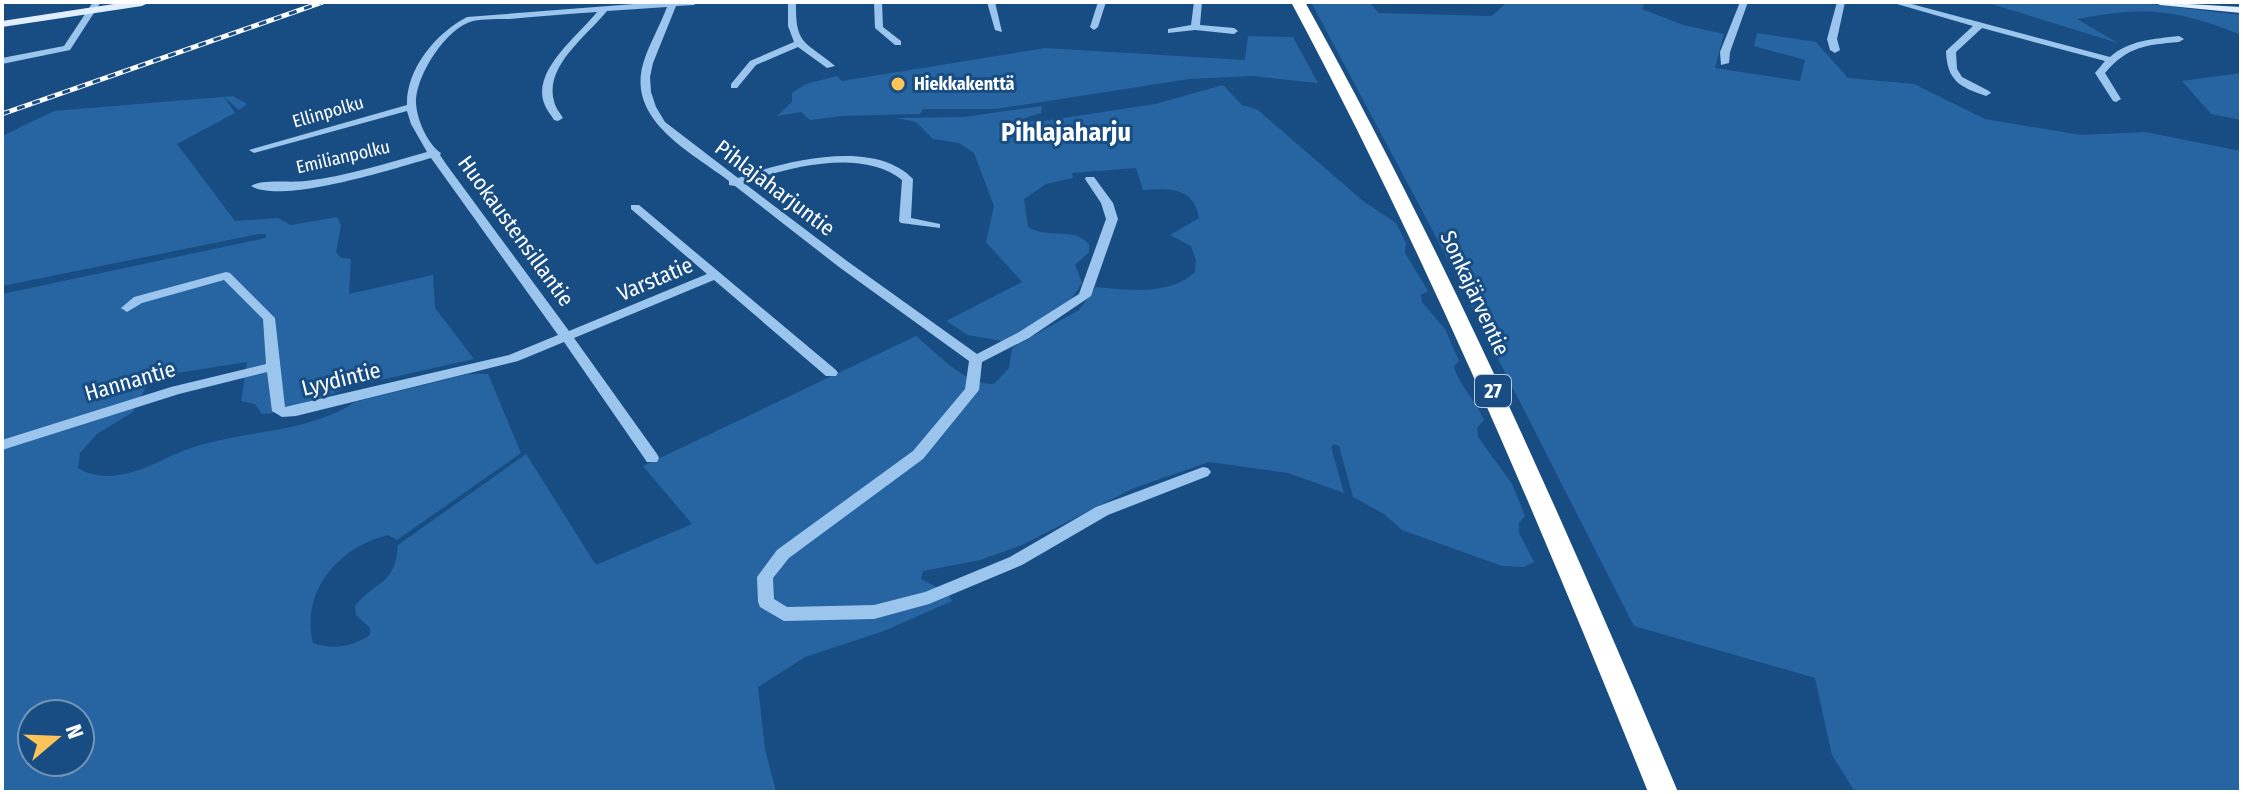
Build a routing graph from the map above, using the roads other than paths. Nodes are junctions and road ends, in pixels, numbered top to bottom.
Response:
1 (148, 2) edge
2 (694, 2) edge
3 (792, 2) edge
4 (878, 2) edge
5 (991, 2) edge
6 (1102, 2) edge
7 (1198, 2) edge
8 (1298, 2) edge
9 (1744, 2) edge
10 (1841, 2) edge
11 (1894, 2) edge
12 (2160, 2) edge
13 (142, 3) edge
14 (673, 3) edge
15 (92, 7) edge
16 (605, 8) junction
17 (2241, 10) edge
18 (2, 24) edge
19 (1981, 24) junction
20 (1094, 27) dead end
21 (1195, 27) junction
22 (999, 30) dead end
23 (1171, 31) dead end
24 (1234, 31) dead end
25 (2179, 39) dead end
26 (898, 43) dead end
27 (798, 44) junction
28 (1835, 50) dead end
29 (2110, 60) junction
30 (2, 61) edge
31 (1724, 63) dead end
32 (830, 66) dead end
33 (734, 86) dead end
34 (1986, 93) dead end
35 (2116, 99) dead end
36 (411, 107) junction
37 (558, 118) dead end
38 (254, 150) dead end
39 (436, 153) junction
40 (1090, 179) dead end
41 (733, 183) junction
42 (257, 186) dead end
43 (635, 207) dead end
44 (936, 226) dead end
45 (714, 276) junction
46 (127, 308) dead end
47 (568, 337) junction
48 (976, 360) junction
49 (272, 367) junction
50 (831, 373) dead end
51 (2, 445) edge
52 (652, 458) dead end
53 (1203, 472) dead end
54 (1663, 792) edge

1 - 13 main road
2 - 14 street
3 - 27 street
4 - 26 street
5 - 22 street
6 - 20 street
7 - 21 street
8 - 54 highway, Sonkajärventie / 27
9 - 31 street
10 - 28 street
11 - 19 street
12 - 17 main road
13 - 15 main road
14 - 16 street
14 - 41 street, Pihlajaharjuntie
15 - 18 main road
15 - 30 street
16 - 36 street
16 - 37 street
19 - 29 street
19 - 34 street
21 - 23 street
21 - 24 street
25 - 29 street
27 - 32 street
27 - 33 street
29 - 35 street
36 - 38 street, Ellinpolku
36 - 39 street, Huokaustensillantie
39 - 42 street, Emilianpolku
39 - 47 street, Huokaustensillantie
40 - 48 street
41 - 44 street
41 - 48 street, Pihlajaharjuntie
43 - 45 street, Varstatie
45 - 47 street, Varstatie
45 - 50 street, Varstatie
46 - 49 street, Lyydintie
47 - 49 street, Lyydintie
47 - 52 street, Huokaustensillantie
48 - 53 street
49 - 51 street, Hannantie

